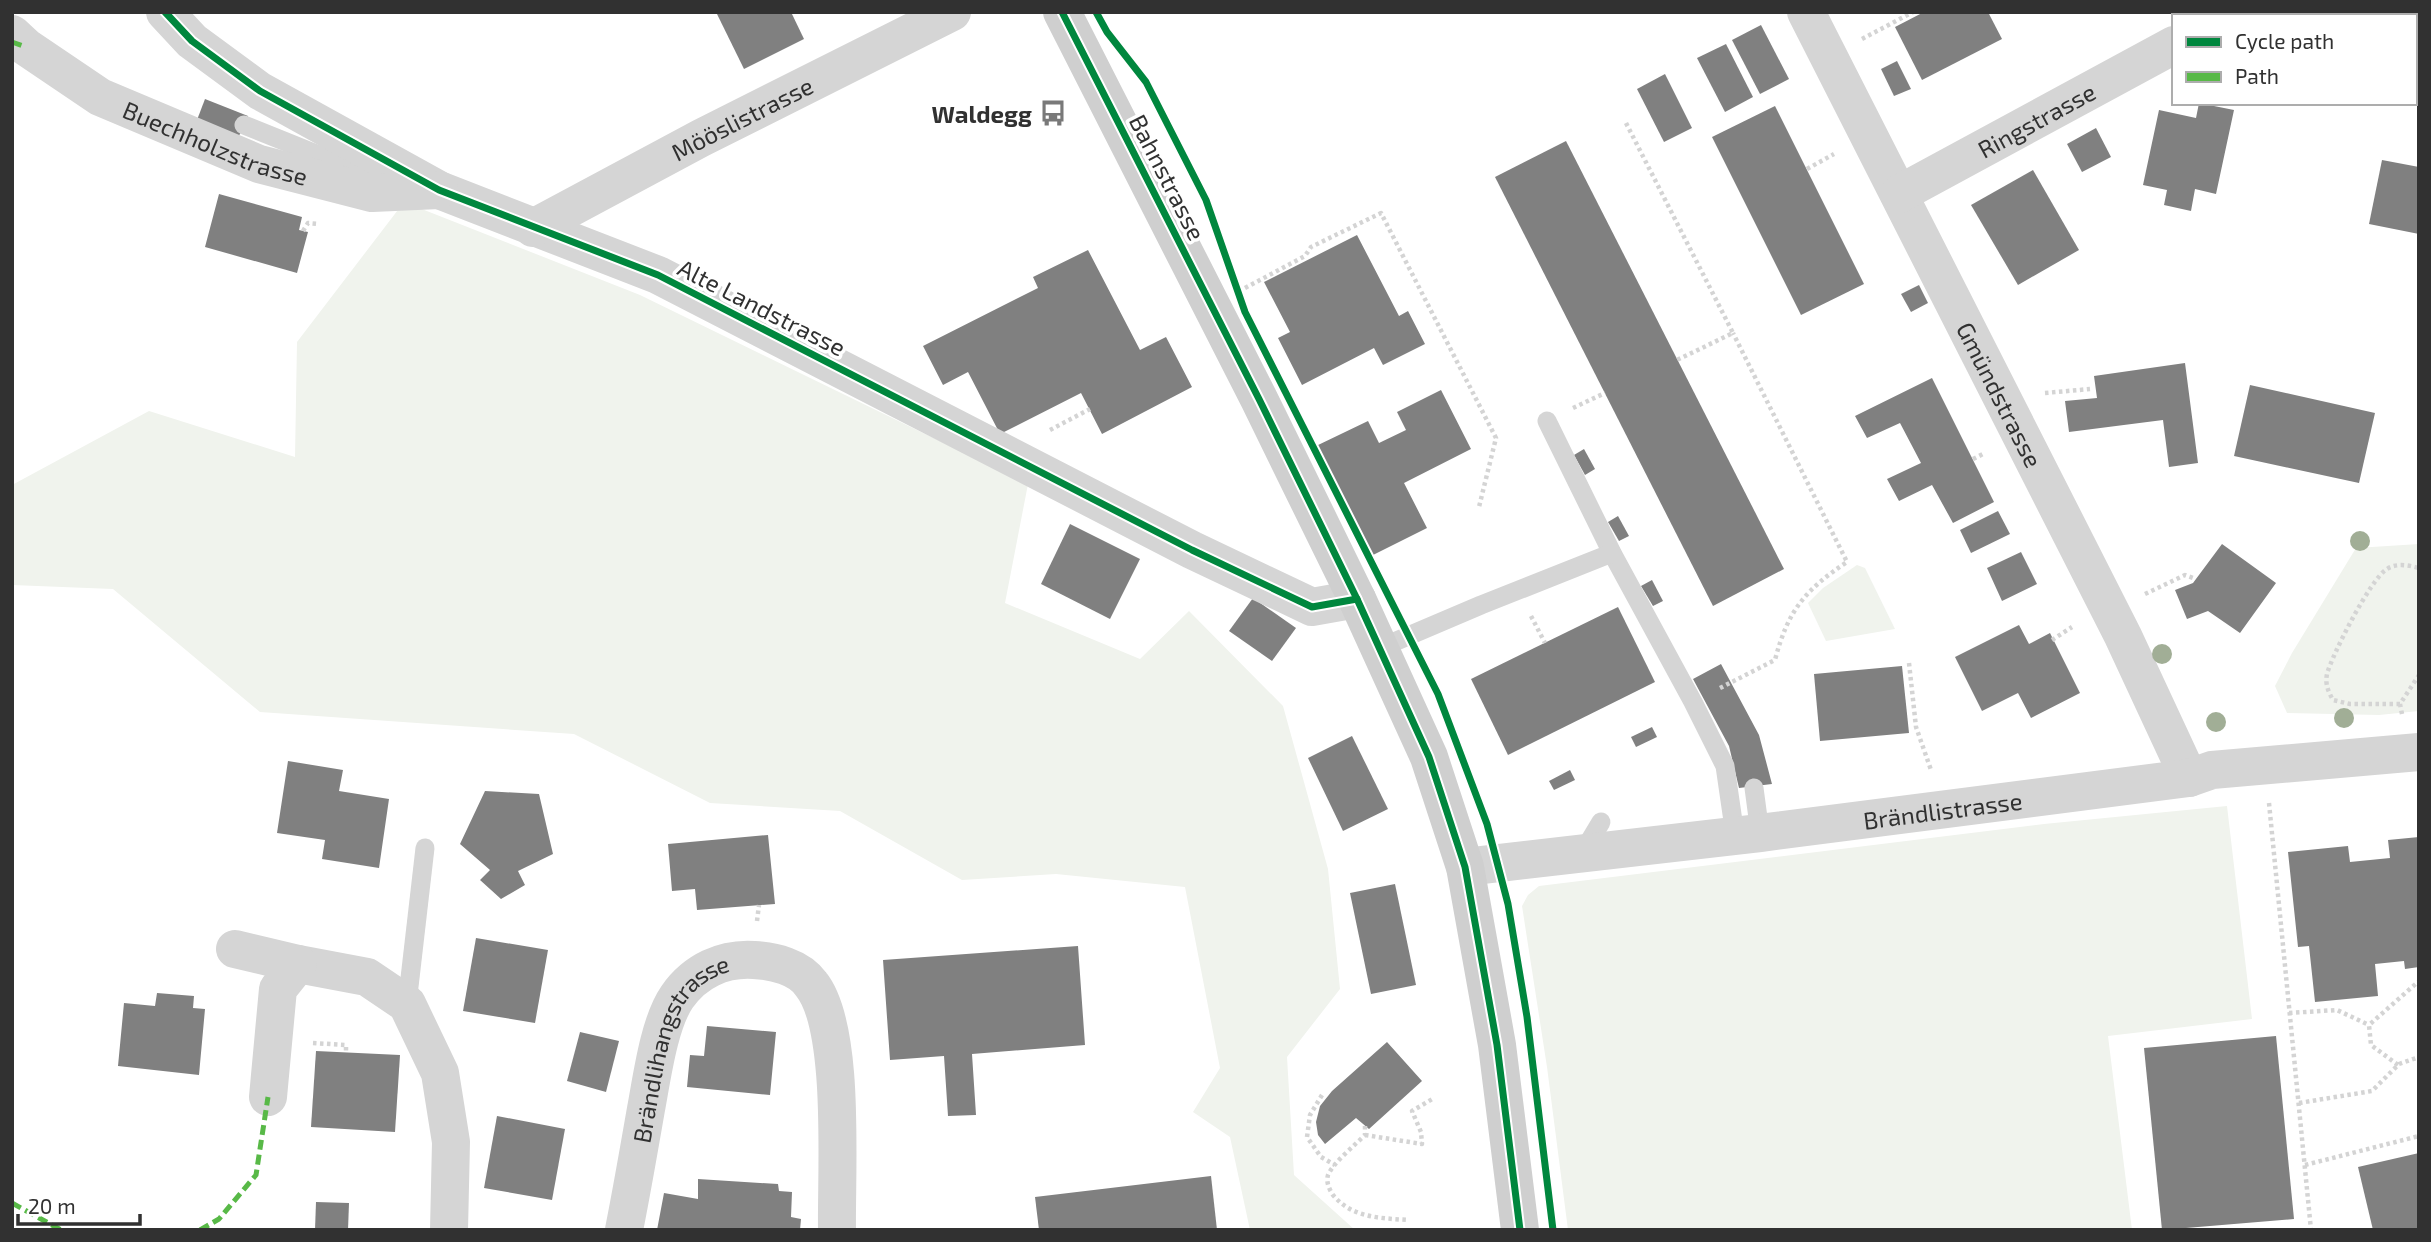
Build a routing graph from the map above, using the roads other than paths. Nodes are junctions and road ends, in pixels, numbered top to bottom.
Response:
1 (165, 12) edge
2 (952, 12) edge
3 (1062, 12) edge
4 (1806, 12) edge
5 (12, 34) edge
6 (2172, 46) edge
7 (244, 125) dead end
8 (439, 190) junction
9 (1899, 194) junction
10 (533, 228) junction
11 (1547, 421) dead end
12 (1612, 553) junction
13 (1357, 599) junction
14 (1380, 649) junction
15 (2419, 752) edge
16 (2189, 778) junction
17 (1754, 788) dead end
18 (1748, 834) junction
19 (425, 848) dead end
20 (1465, 867) junction
21 (235, 948) dead end
22 (298, 964) junction
23 (407, 1004) junction
24 (268, 1097) dead end
25 (449, 1230) edge
26 (624, 1230) edge
27 (837, 1230) edge
28 (1520, 1230) edge

1 - 8 street, Alte Landstrasse
2 - 10 street, Mööslistrasse
3 - 13 main road, Bahnstrasse
4 - 9 street, Gmündstrasse
5 - 8 street, Buechholzstrasse
6 - 9 street, Ringstrasse
7 - 8 lane
8 - 10 street, Alte Landstrasse
9 - 16 street, Gmündstrasse
10 - 13 street, Alte Landstrasse
11 - 12 lane
12 - 14 lane
12 - 18 lane
13 - 14 main road, Bahnstrasse
14 - 20 main road, Bahnstrasse
15 - 16 street, Brändlistrasse
16 - 18 street, Brändlistrasse
17 - 18 lane
18 - 20 street, Brändlistrasse
19 - 23 lane
20 - 28 main road, Bahnstrasse
21 - 22 street
22 - 23 street
22 - 24 street
23 - 25 street
26 - 27 street, Brändlihangstrasse

